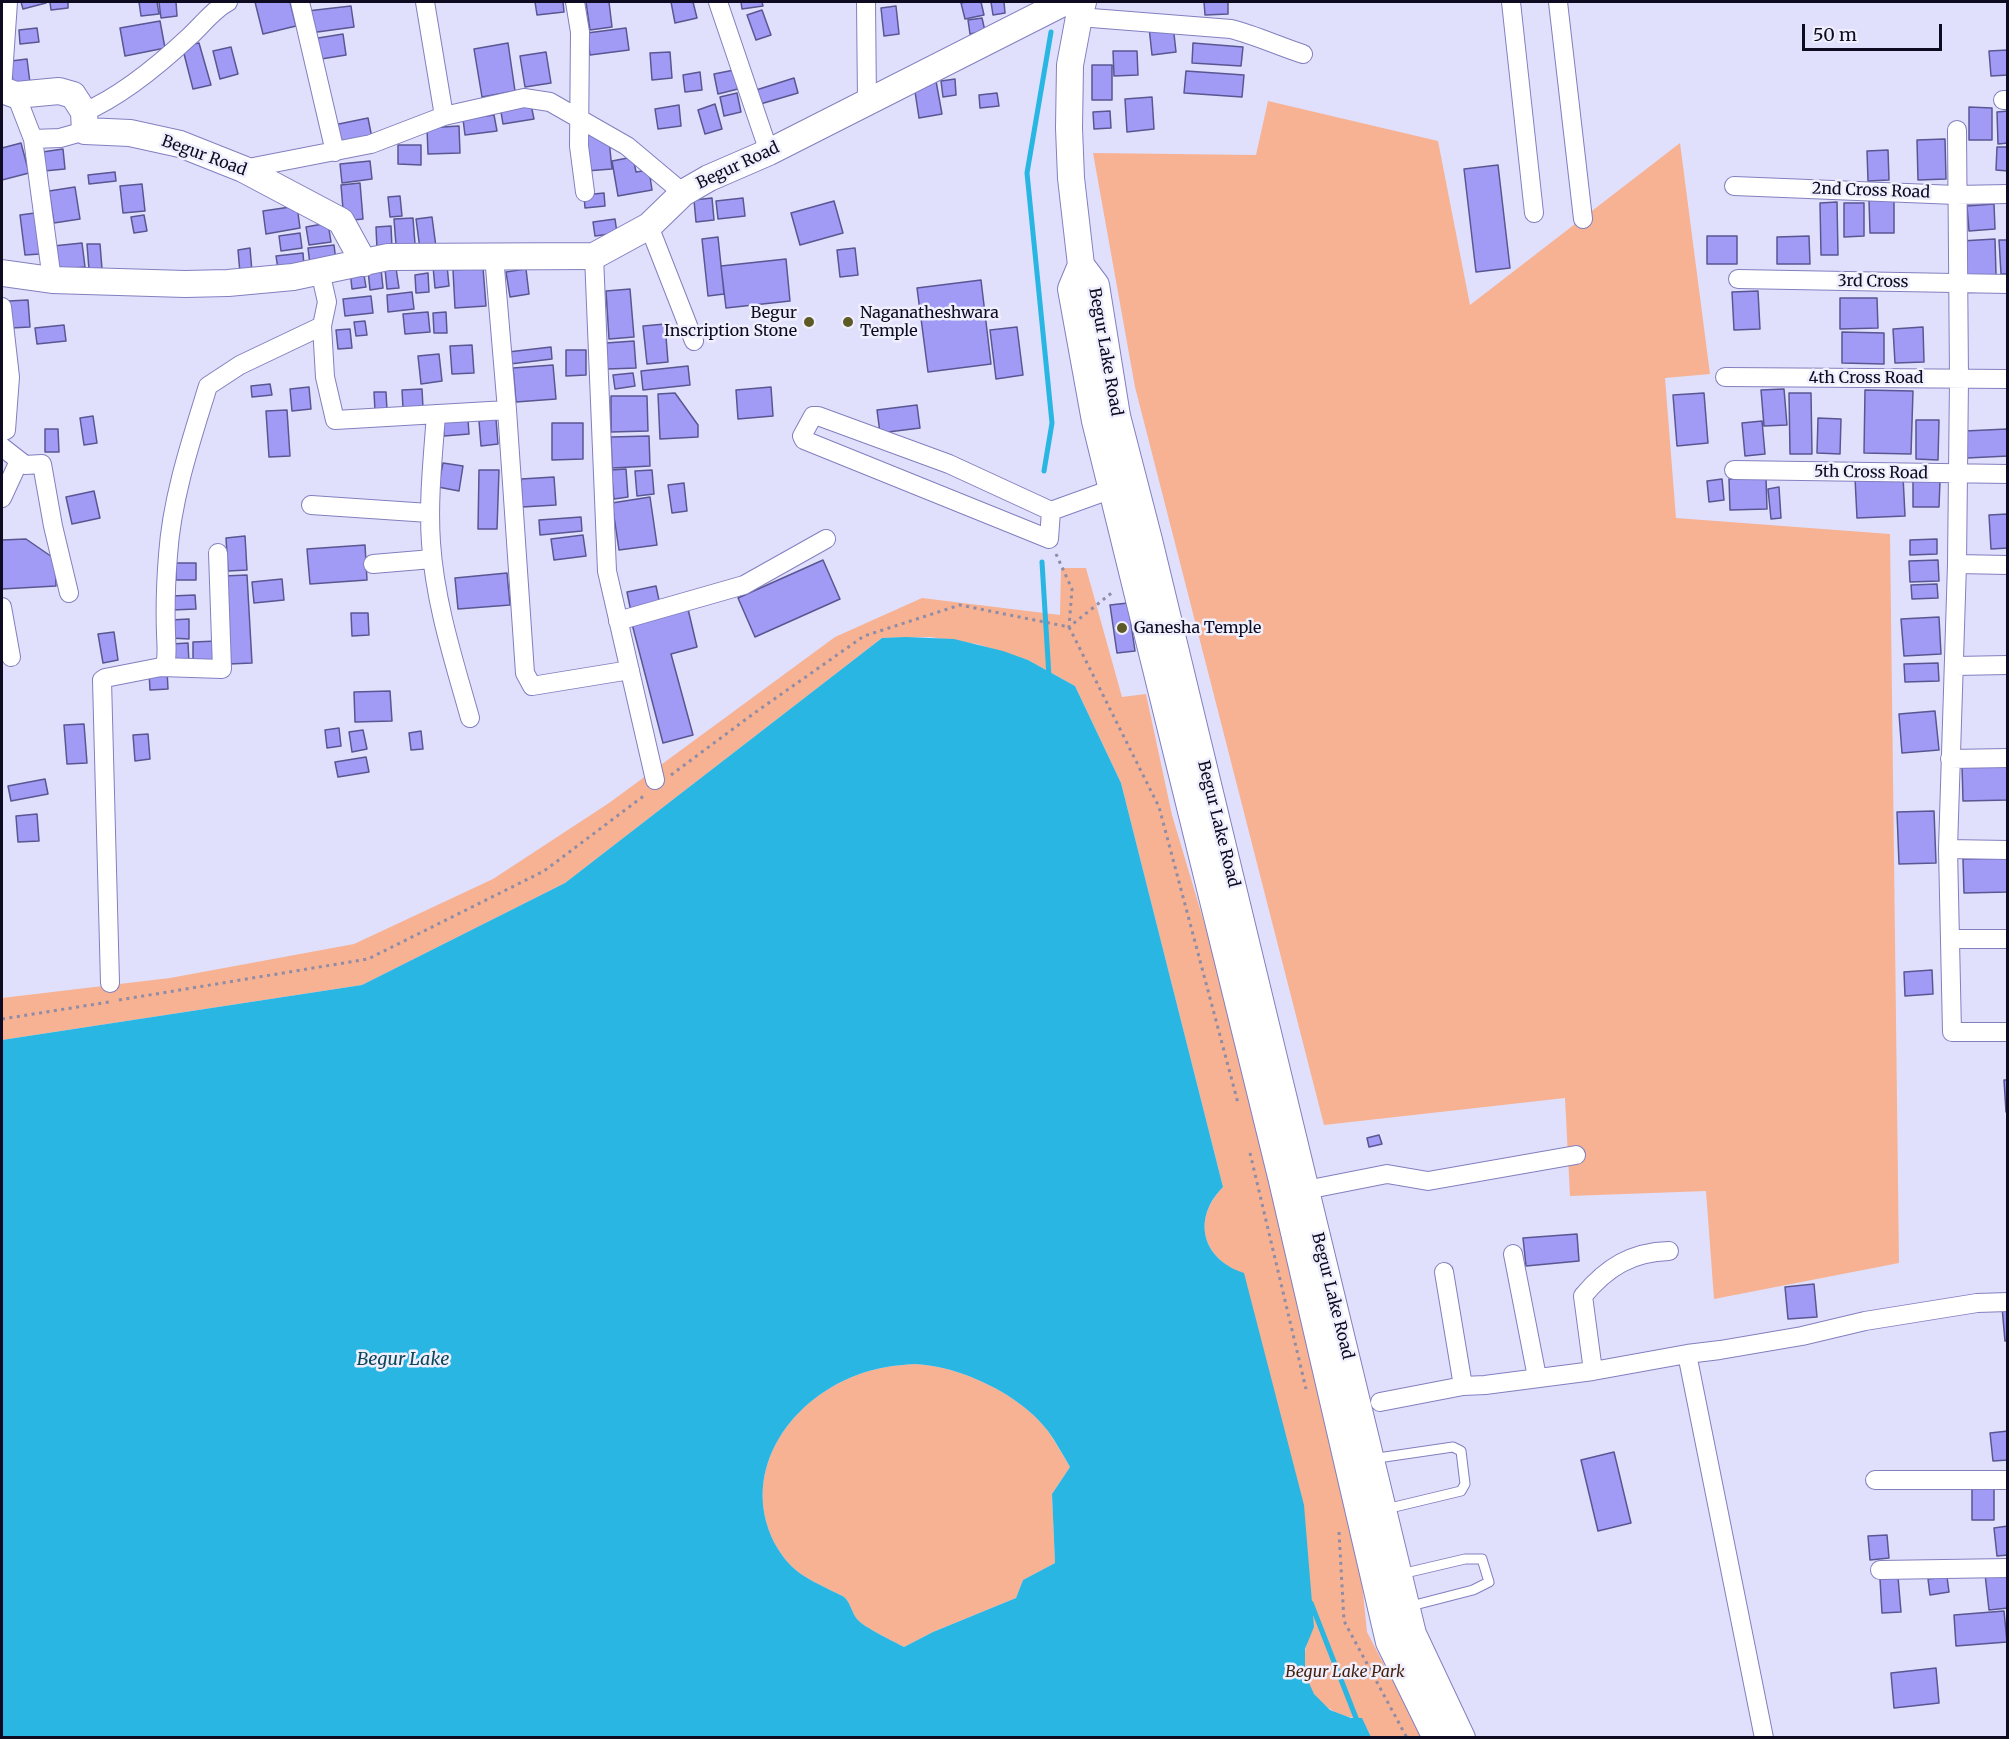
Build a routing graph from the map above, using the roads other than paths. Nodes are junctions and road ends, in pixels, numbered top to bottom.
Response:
1 (8, 2) edge
2 (228, 2) edge
3 (300, 2) edge
4 (425, 2) edge
5 (575, 2) edge
6 (718, 2) edge
7 (866, 2) edge
8 (1512, 2) edge
9 (1558, 2) edge
10 (1076, 6) edge
11 (1303, 54) dead end
12 (7, 92) edge
13 (867, 102) junction
14 (444, 116) junction
15 (579, 117) junction
16 (85, 121) junction
17 (1957, 130) dead end
18 (33, 139) junction
19 (335, 152) junction
20 (769, 152) junction
21 (243, 169) junction
22 (1734, 186) dead end
23 (585, 192) dead end
24 (683, 193) junction
25 (2007, 194) edge
26 (1956, 195) junction
27 (1534, 213) dead end
28 (1583, 219) dead end
29 (649, 226) junction
30 (494, 256) junction
31 (594, 256) junction
32 (364, 263) junction
33 (1081, 266) junction
34 (320, 271) junction
35 (2, 273) edge
36 (1738, 279) dead end
37 (52, 280) junction
38 (2007, 284) edge
39 (1958, 285) junction
40 (2, 307) edge
41 (322, 326) junction
42 (694, 341) dead end
43 (1725, 377) dead end
44 (1959, 378) junction
45 (2007, 379) edge
46 (507, 410) junction
47 (436, 414) junction
48 (2, 432) edge
49 (2, 447) edge
50 (19, 462) junction
51 (1734, 470) dead end
52 (1957, 474) junction
53 (2007, 474) edge
54 (1113, 489) junction
55 (2, 498) edge
56 (311, 504) dead end
57 (1051, 511) junction
58 (429, 513) junction
59 (826, 539) dead end
60 (1138, 542) junction
61 (218, 553) dead end
62 (432, 559) junction
63 (373, 564) dead end
64 (1957, 564) junction
65 (2007, 565) edge
66 (69, 593) dead end
67 (2, 607) edge
68 (618, 621) junction
69 (11, 657) dead end
70 (2007, 665) edge
71 (1955, 666) junction
72 (161, 667) junction
73 (630, 670) junction
74 (470, 718) dead end
75 (2007, 758) edge
76 (1950, 759) junction
77 (657, 784) road end
78 (1948, 849) junction
79 (2007, 850) edge
80 (1217, 872) junction
81 (1951, 939) junction
82 (2007, 939) edge
83 (110, 983) dead end
84 (2007, 1032) edge
85 (1576, 1155) dead end
86 (1306, 1190) junction
87 (1670, 1251) dead end
88 (1513, 1254) dead end
89 (1444, 1272) dead end
90 (2007, 1302) edge
91 (1687, 1354) junction
92 (1593, 1371) junction
93 (1537, 1377) junction
94 (1463, 1386) junction
95 (1380, 1402) dead end
96 (1359, 1461) junction
97 (1875, 1480) dead end
98 (2007, 1480) edge
99 (1382, 1509) junction
100 (2007, 1568) edge
101 (1880, 1570) dead end
102 (1398, 1574) junction
103 (1406, 1607) junction
104 (1436, 1737) edge
105 (1462, 1737) edge
106 (1764, 1737) edge

1 - 12 street
2 - 16 street
3 - 19 street
4 - 14 street
5 - 15 street
6 - 20 street
7 - 13 street
8 - 27 street
9 - 28 street
10 - 11 street
10 - 13 main road, Begur Road
10 - 33 main road
12 - 16 main road
12 - 18 street
13 - 20 main road, Begur Road
14 - 15 street
14 - 19 street
15 - 23 street
15 - 24 street
16 - 18 street
16 - 21 main road, Begur Road
17 - 26 street
18 - 37 street
19 - 21 street
20 - 24 main road, Begur Road
21 - 32 main road, Begur Road
22 - 26 street, 2nd Cross Road
24 - 29 main road, Begur Road
25 - 26 street, 2nd Cross Road
26 - 39 street
29 - 31 main road, Begur Road
29 - 42 street
30 - 31 main road, Begur Road
30 - 32 main road, Begur Road
30 - 46 street
31 - 68 street
32 - 34 main road, Begur Road
33 - 54 main road, Begur Lake Road
33 - 60 main road, Begur Lake Road
34 - 37 main road, Begur Road
34 - 41 street
35 - 37 main road, Begur Road
36 - 39 street, 3rd Cross
38 - 39 street, 3rd Cross
39 - 44 street
40 - 48 street
41 - 47 street
41 - 72 street
43 - 44 street, 4th Cross Road
44 - 45 street, 4th Cross Road
44 - 52 street
46 - 47 street
46 - 73 street
47 - 58 street
49 - 50 street
50 - 55 street
50 - 66 street
51 - 52 street, 5th Cross Road
52 - 53 street, 5th Cross Road
52 - 64 street
54 - 57 street
54 - 60 main road, Begur Lake Road
56 - 58 street
57 - 57 street
58 - 62 street
59 - 68 street
60 - 80 main road, Begur Lake Road
60 - 80 main road, Begur Lake Road
61 - 72 street
62 - 63 street
62 - 74 street
64 - 65 street
64 - 71 street
67 - 69 street
68 - 73 street
70 - 71 street
71 - 76 street
72 - 83 street
73 - 77 street
75 - 76 street
76 - 78 street
78 - 79 street
78 - 81 street
80 - 86 main road, Begur Lake Road
80 - 96 main road, Begur Lake Road
81 - 82 street
81 - 84 street
85 - 86 street
86 - 96 main road, Begur Lake Road
87 - 92 street
88 - 93 street
89 - 94 street
90 - 91 street
91 - 92 street
91 - 106 street
92 - 93 street
93 - 94 street
94 - 95 street
96 - 99 main road, Begur Lake Road
96 - 99 lane
96 - 104 main road, Begur Lake Road
97 - 98 street
99 - 102 main road, Begur Lake Road
100 - 101 street
102 - 103 main road, Begur Lake Road
102 - 103 lane
103 - 105 main road, Begur Lake Road

